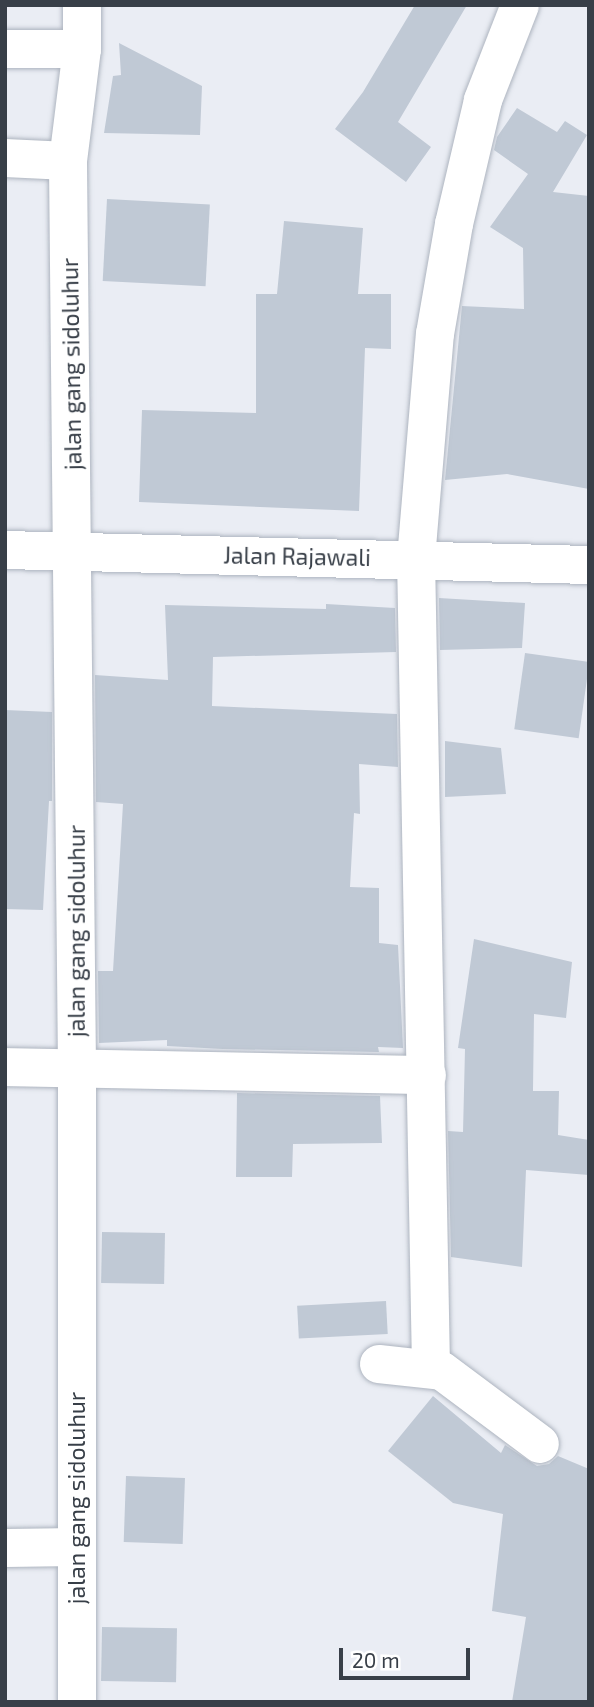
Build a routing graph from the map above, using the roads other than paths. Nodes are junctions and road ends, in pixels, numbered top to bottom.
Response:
1 (82, 5) edge
2 (520, 5) edge
3 (5, 49) edge
4 (82, 49) junction
5 (5, 158) edge
6 (68, 161) junction
7 (5, 550) edge
8 (73, 550) junction
9 (416, 559) junction
10 (589, 565) edge
11 (5, 1067) edge
12 (76, 1069) junction
13 (427, 1075) junction
14 (379, 1364) dead end
15 (437, 1369) junction
16 (540, 1444) dead end
17 (76, 1547) junction
18 (5, 1548) edge
19 (77, 1702) edge

1 - 4 street, jalan gang sidoluhur
2 - 9 street
3 - 4 street
4 - 6 street, jalan gang sidoluhur
5 - 6 street
6 - 8 street, jalan gang sidoluhur
7 - 8 street, Jalan Rajawali
8 - 9 street, Jalan Rajawali
8 - 12 street, jalan gang sidoluhur
9 - 10 street, Jalan Rajawali
9 - 13 street
11 - 12 street
12 - 13 street
12 - 17 street, jalan gang sidoluhur
13 - 15 street
14 - 15 street
15 - 16 street
17 - 18 street
17 - 19 street, jalan gang sidoluhur

